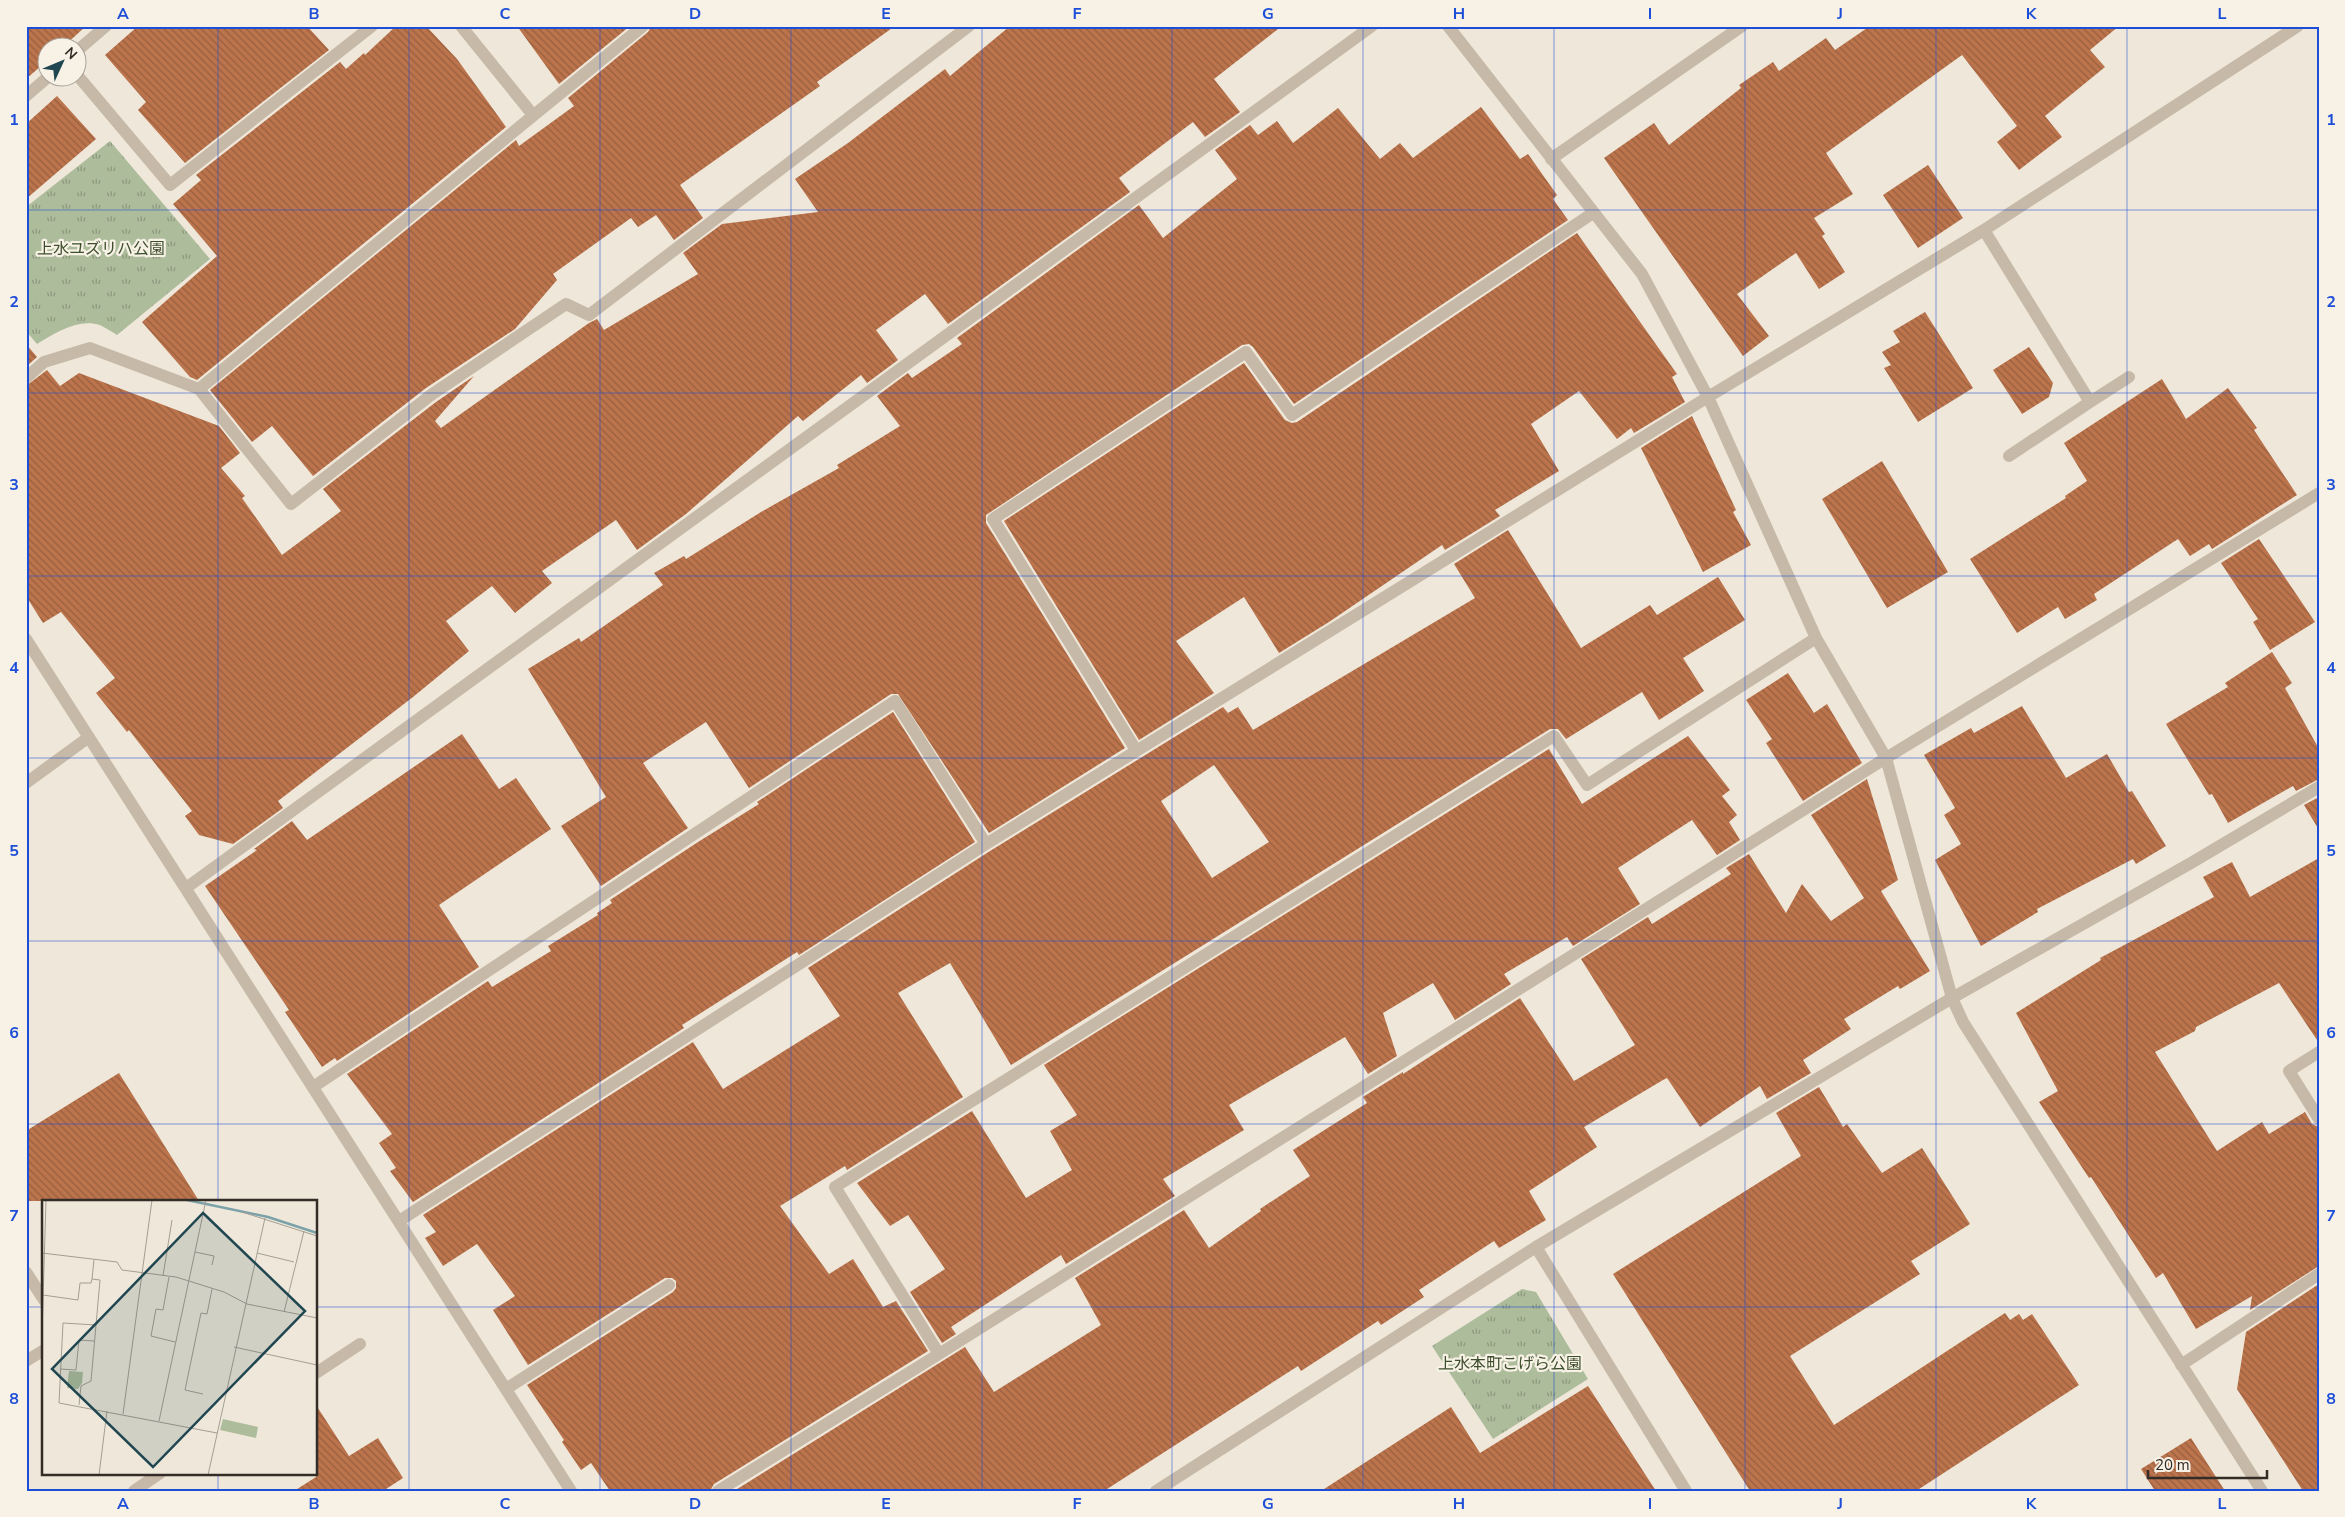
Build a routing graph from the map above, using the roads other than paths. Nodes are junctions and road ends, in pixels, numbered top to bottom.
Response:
1 (106, 26) edge
2 (372, 26) edge
3 (461, 26) edge
4 (643, 26) edge
5 (969, 26) edge
6 (1372, 26) edge
7 (1448, 26) edge
8 (1742, 26) edge
9 (2298, 26) edge
10 (88, 41) edge
11 (38, 86) edge
12 (88, 88) edge
13 (26, 96) edge
14 (533, 115) junction
15 (1551, 159) junction
16 (1594, 213) junction
17 (1984, 230) junction
18 (2128, 377) dead end
19 (26, 378) edge
20 (199, 390) junction
21 (1708, 397) junction
22 (2090, 402) junction
23 (2009, 456) dead end
24 (2319, 494) edge
25 (1816, 638) junction
26 (26, 639) edge
27 (89, 736) junction
28 (1136, 750) junction
29 (1886, 758) junction
30 (26, 783) edge
31 (2319, 787) edge
32 (986, 844) junction
33 (186, 888) junction
34 (1952, 998) junction
35 (2319, 1052) edge
36 (313, 1087) junction
37 (2319, 1119) edge
38 (399, 1221) junction
39 (1536, 1247) junction
40 (26, 1272) edge
41 (2319, 1274) edge
42 (669, 1285) dead end
43 (42, 1297) edge
44 (360, 1344) dead end
45 (42, 1351) edge
46 (939, 1354) junction
47 (26, 1361) edge
48 (2181, 1365) junction
49 (318, 1372) edge
50 (506, 1389) junction
51 (157, 1474) edge
52 (134, 1491) edge
53 (571, 1491) edge
54 (718, 1491) edge
55 (1156, 1491) edge
56 (1686, 1491) edge
57 (2262, 1491) edge

1 - 10 street
2 - 12 street
3 - 14 street
4 - 14 street
5 - 20 street
6 - 33 street
7 - 15 street
8 - 15 street
9 - 17 street
11 - 13 street
14 - 20 street
15 - 16 street
16 - 21 street
16 - 28 street
17 - 21 street
17 - 22 street
18 - 22 street
19 - 20 street
21 - 25 street
21 - 28 street
22 - 23 street
24 - 29 street
25 - 29 street
25 - 46 street
26 - 27 street
27 - 30 street
27 - 33 street
28 - 32 street
29 - 34 street
29 - 46 street
31 - 34 street
32 - 36 street
32 - 38 street
33 - 36 street
34 - 39 street
34 - 48 street
35 - 37 street
36 - 38 street
38 - 50 street
39 - 55 street
39 - 56 street
40 - 43 street
41 - 48 street
42 - 50 street
44 - 49 street
45 - 47 street
46 - 54 street
48 - 57 street
50 - 53 street
51 - 52 street

